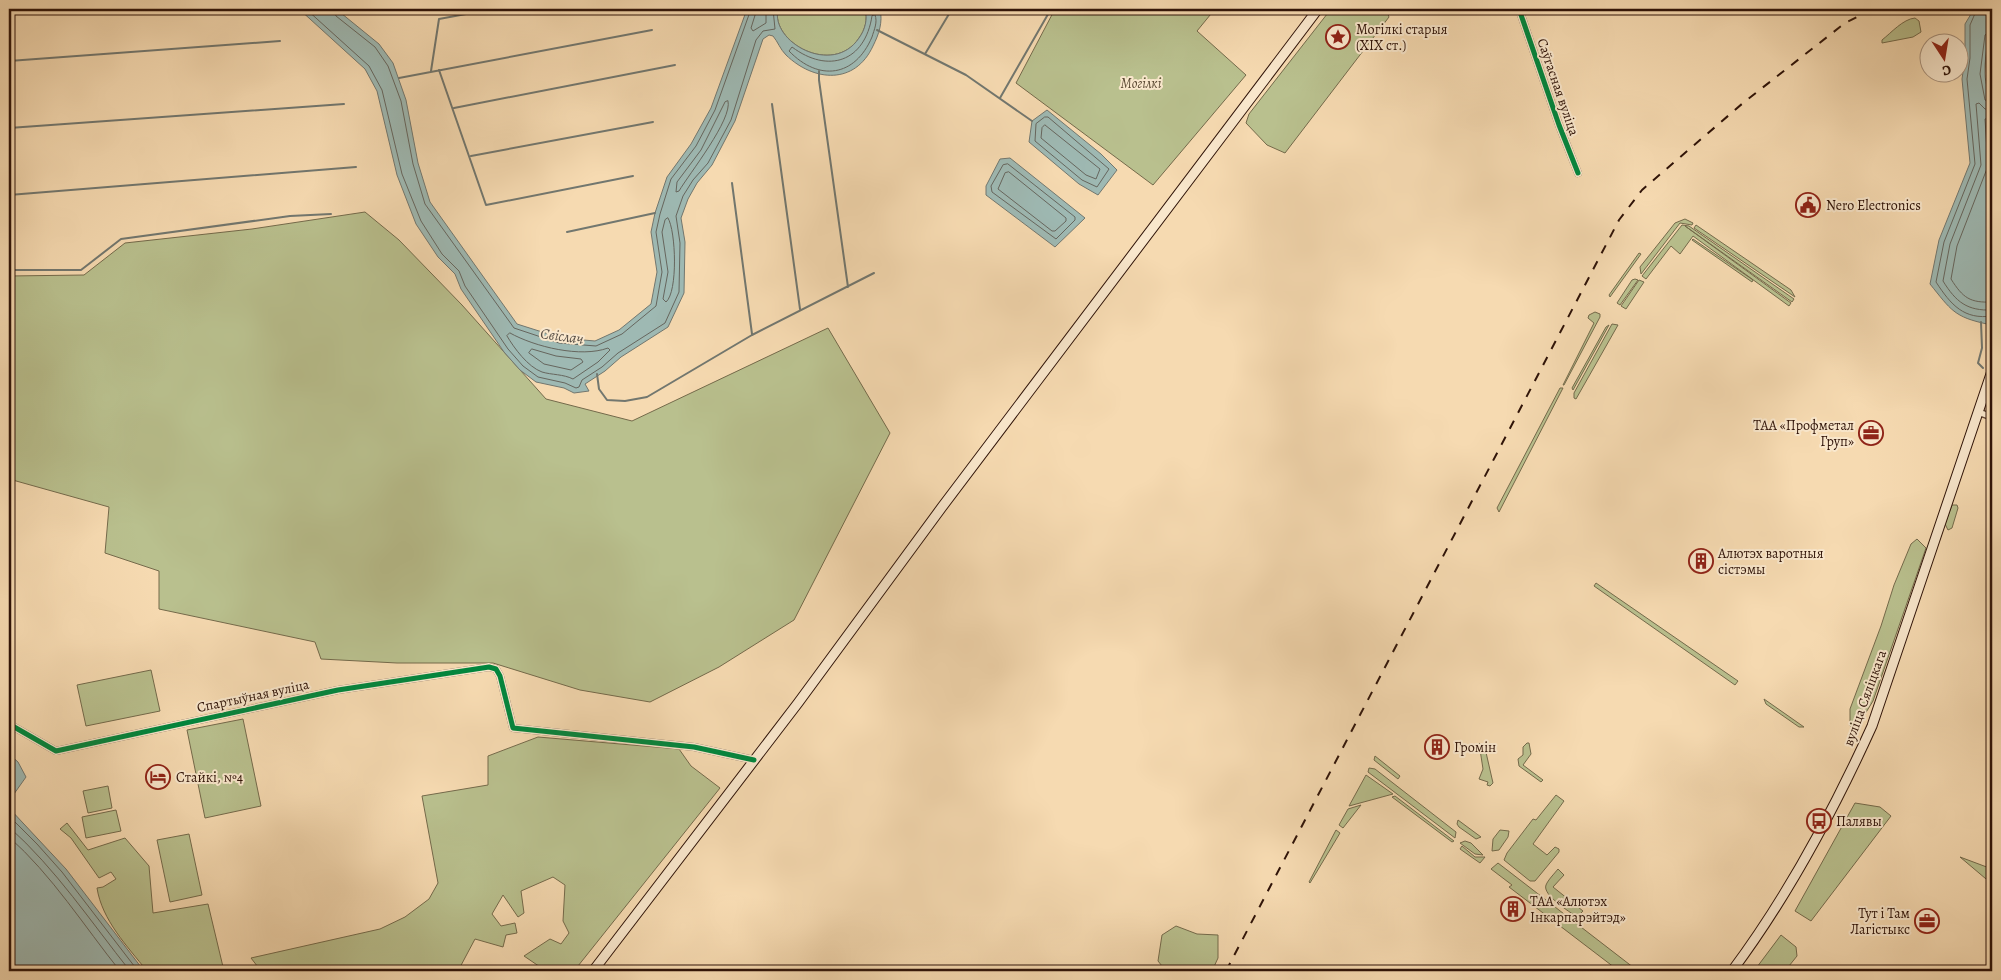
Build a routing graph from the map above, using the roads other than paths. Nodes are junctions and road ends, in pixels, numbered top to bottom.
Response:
1 (1318, 9) edge
2 (1519, 9) edge
3 (1578, 173) dead end
4 (1992, 371) edge
5 (1978, 412) junction
6 (1992, 417) edge
7 (9, 724) edge
8 (754, 760) junction
9 (593, 971) edge
10 (1732, 971) edge

1 - 8 main road
2 - 3 street, Саўгасная вуліца
4 - 5 main road, вуліца Сяліцкага
5 - 6 street
5 - 10 main road, вуліца Сяліцкага
7 - 8 street, Спартыўная вуліца
8 - 9 main road

